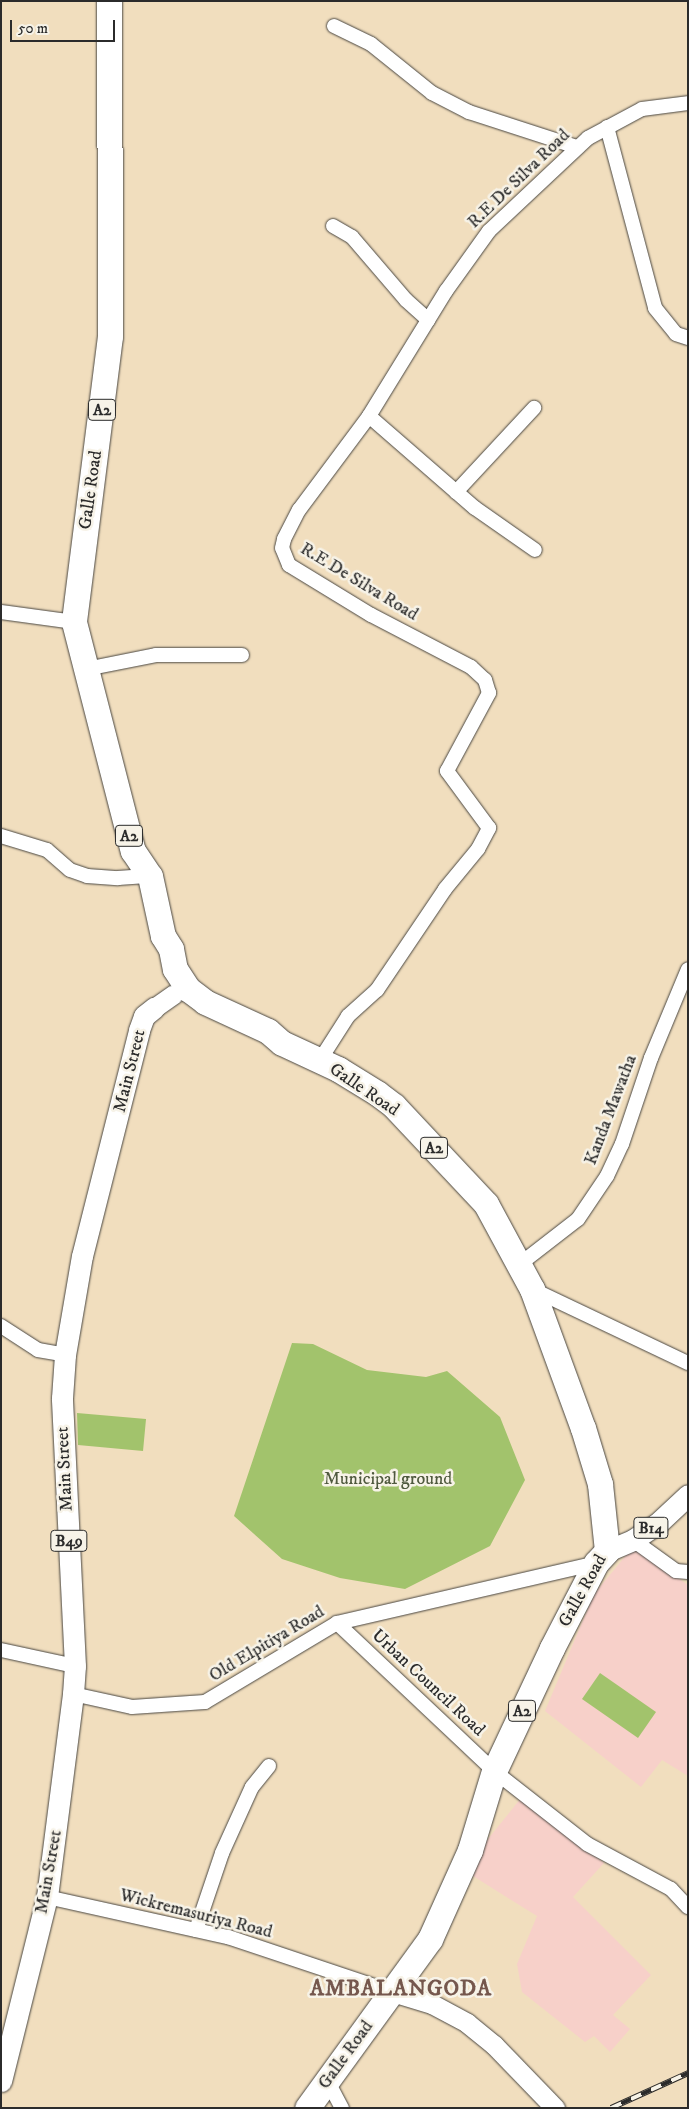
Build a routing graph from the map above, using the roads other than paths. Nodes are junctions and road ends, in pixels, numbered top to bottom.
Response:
1 (109, 1) edge
2 (334, 26) dead end
3 (688, 103) edge
4 (607, 127) junction
5 (577, 147) junction
6 (334, 226) dead end
7 (428, 320) junction
8 (688, 338) edge
9 (534, 408) dead end
10 (369, 416) junction
11 (456, 492) junction
12 (535, 550) dead end
13 (1, 612) edge
14 (74, 622) junction
15 (242, 655) dead end
16 (86, 669) junction
17 (2, 836) edge
18 (150, 876) junction
19 (163, 936) junction
20 (688, 969) edge
21 (174, 994) junction
22 (154, 1008) joint
23 (282, 1043) junction
24 (320, 1060) junction
25 (520, 1264) junction
26 (532, 1289) junction
27 (1, 1326) edge
28 (65, 1355) junction
29 (688, 1363) edge
30 (688, 1495) edge
31 (633, 1540) junction
32 (602, 1557) junction
33 (688, 1572) edge
34 (336, 1623) junction
35 (1, 1650) edge
36 (75, 1666) junction
37 (73, 1694) junction
38 (270, 1766) dead end
39 (494, 1771) junction
40 (47, 1897) junction
41 (688, 1907) edge
42 (196, 1930) junction
43 (392, 1992) junction
44 (328, 2080) junction
45 (1, 2081) edge
46 (307, 2108) edge
47 (342, 2108) edge
48 (555, 2108) edge

1 - 14 highway, Galle Road / A2
2 - 5 street
3 - 4 street, R.E De Silva Road
4 - 5 street, R.E De Silva Road
4 - 8 street
5 - 7 street, R.E De Silva Road
6 - 7 street
7 - 10 street, R.E De Silva Road
9 - 11 street
10 - 11 street
10 - 24 street, R.E De Silva Road
11 - 12 street
13 - 14 street
14 - 16 highway, Galle Road / A2
15 - 16 street
16 - 18 highway, Galle Road / A2
17 - 18 street
18 - 19 highway, Galle Road / A2
19 - 21 highway, Galle Road / A2
19 - 23 highway, Galle Road / A2
20 - 25 street, Kanda Mawatha
21 - 22 main road, Main Street
21 - 23 highway, Galle Road / A2
22 - 28 main road, Main Street / B49
23 - 24 highway, Galle Road / A2
24 - 25 highway, Galle Road / A2
25 - 26 highway, Galle Road / A2
26 - 29 street
26 - 32 highway, Galle Road / A2
27 - 28 street
28 - 36 main road, Main Street / B49
30 - 31 main road, B14
31 - 32 main road, B14
31 - 33 street
32 - 34 street, Old Elpitiya Road
32 - 39 highway, Galle Road / A2
34 - 37 street, Old Elpitiya Road
34 - 39 street, Urban Council Road
35 - 36 street
36 - 37 main road, Main Street / B49
37 - 40 main road, Main Street / B49
38 - 42 street
39 - 41 street, Urban Council Road
39 - 43 highway, Galle Road / A2
40 - 42 street, Wickremasuriya Road
40 - 45 main road, Main Street / B49
42 - 43 street, Wickremasuriya Road
43 - 44 highway, Galle Road / A2
43 - 48 main road
44 - 46 highway, Galle Road / A2
44 - 47 street

